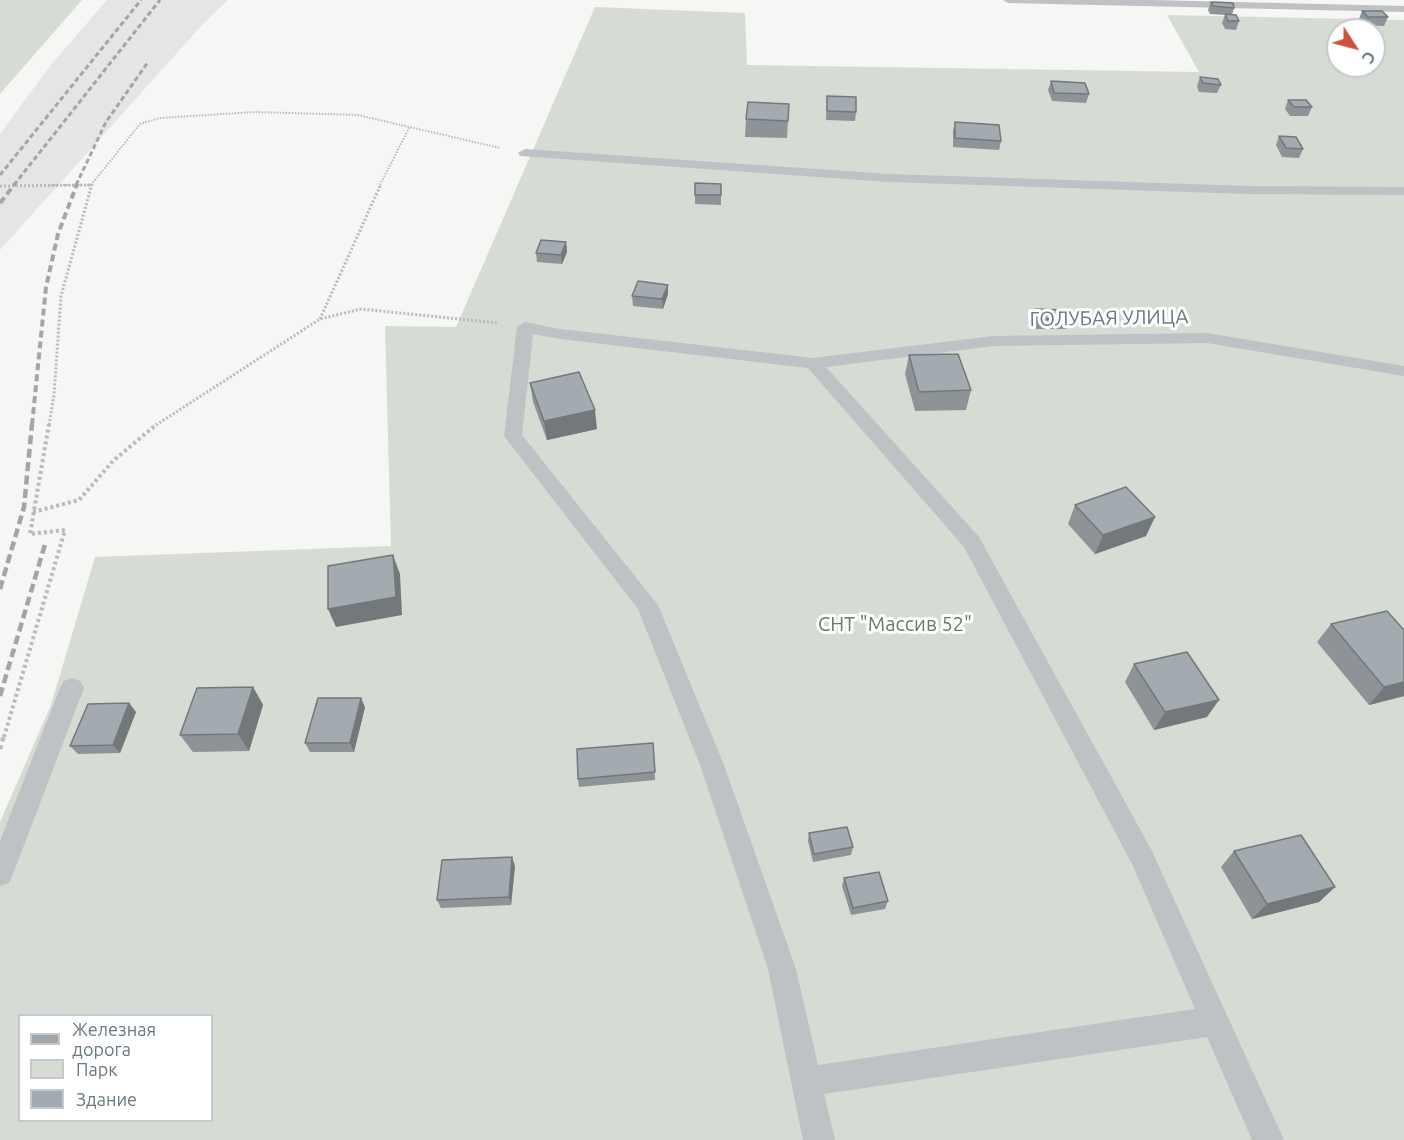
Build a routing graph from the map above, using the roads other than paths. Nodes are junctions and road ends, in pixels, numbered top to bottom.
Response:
1 (1008, 0) edge
2 (1404, 9) edge
3 (525, 153) road end
4 (1404, 191) edge
5 (813, 363) junction
6 (1404, 371) edge
7 (72, 687) dead end
8 (0, 874) edge
9 (1215, 1021) junction
10 (806, 1082) junction
11 (819, 1140) edge
12 (1268, 1140) edge

1 - 2 lane
3 - 4 lane
5 - 6 lane, ГОЛУБАЯ УЛИЦА
5 - 9 lane
5 - 10 lane, ГОЛУБАЯ УЛИЦА
7 - 8 lane
9 - 10 lane
9 - 12 lane
10 - 11 lane

